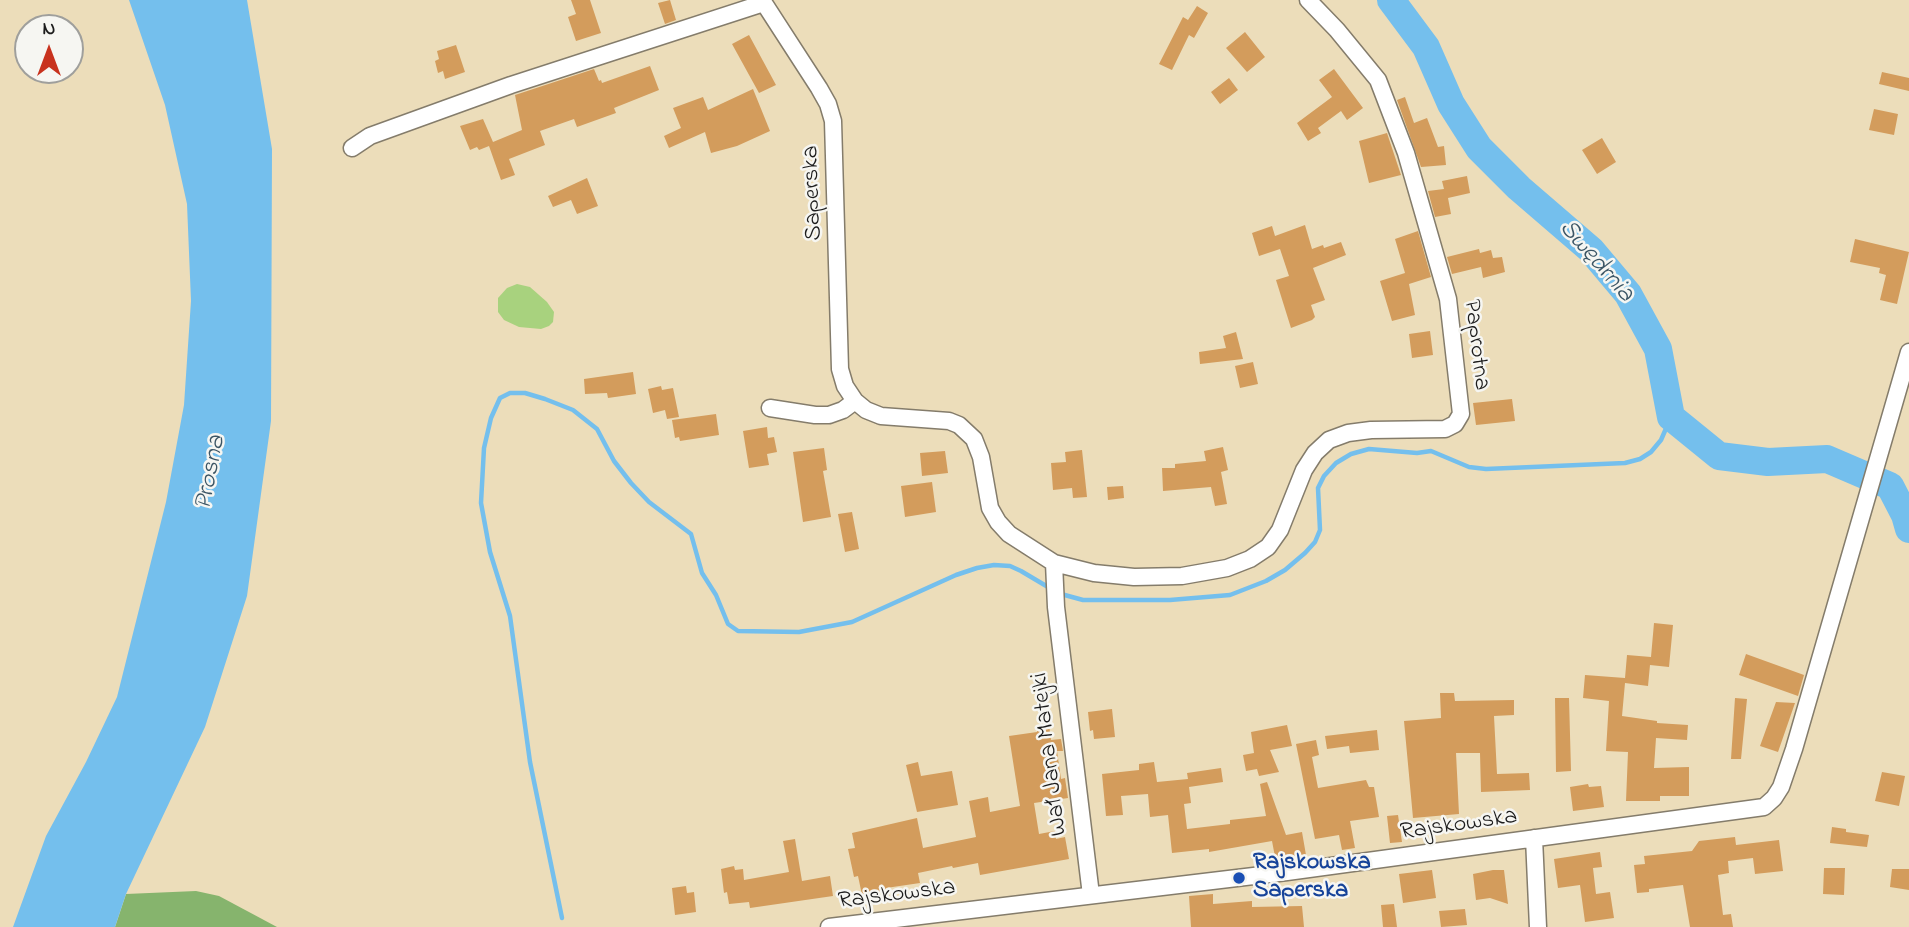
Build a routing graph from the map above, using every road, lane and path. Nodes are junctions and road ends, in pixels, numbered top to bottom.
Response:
1 (1308, 0) edge
2 (763, 1) edge
3 (352, 148) dead end
4 (1909, 352) edge
5 (855, 401) junction
6 (770, 408) dead end
7 (1054, 570) junction
8 (1534, 838) junction
9 (1091, 895) junction
10 (829, 927) edge
11 (1538, 927) edge

1 - 7 street, Paprotna
2 - 3 street
2 - 5 street, Saperska
4 - 8 street, Rajskowska
5 - 6 street
5 - 7 street
7 - 9 street, Wał Jana Matejki
8 - 9 street, Rajskowska
8 - 11 street
9 - 10 street, Rajskowska

